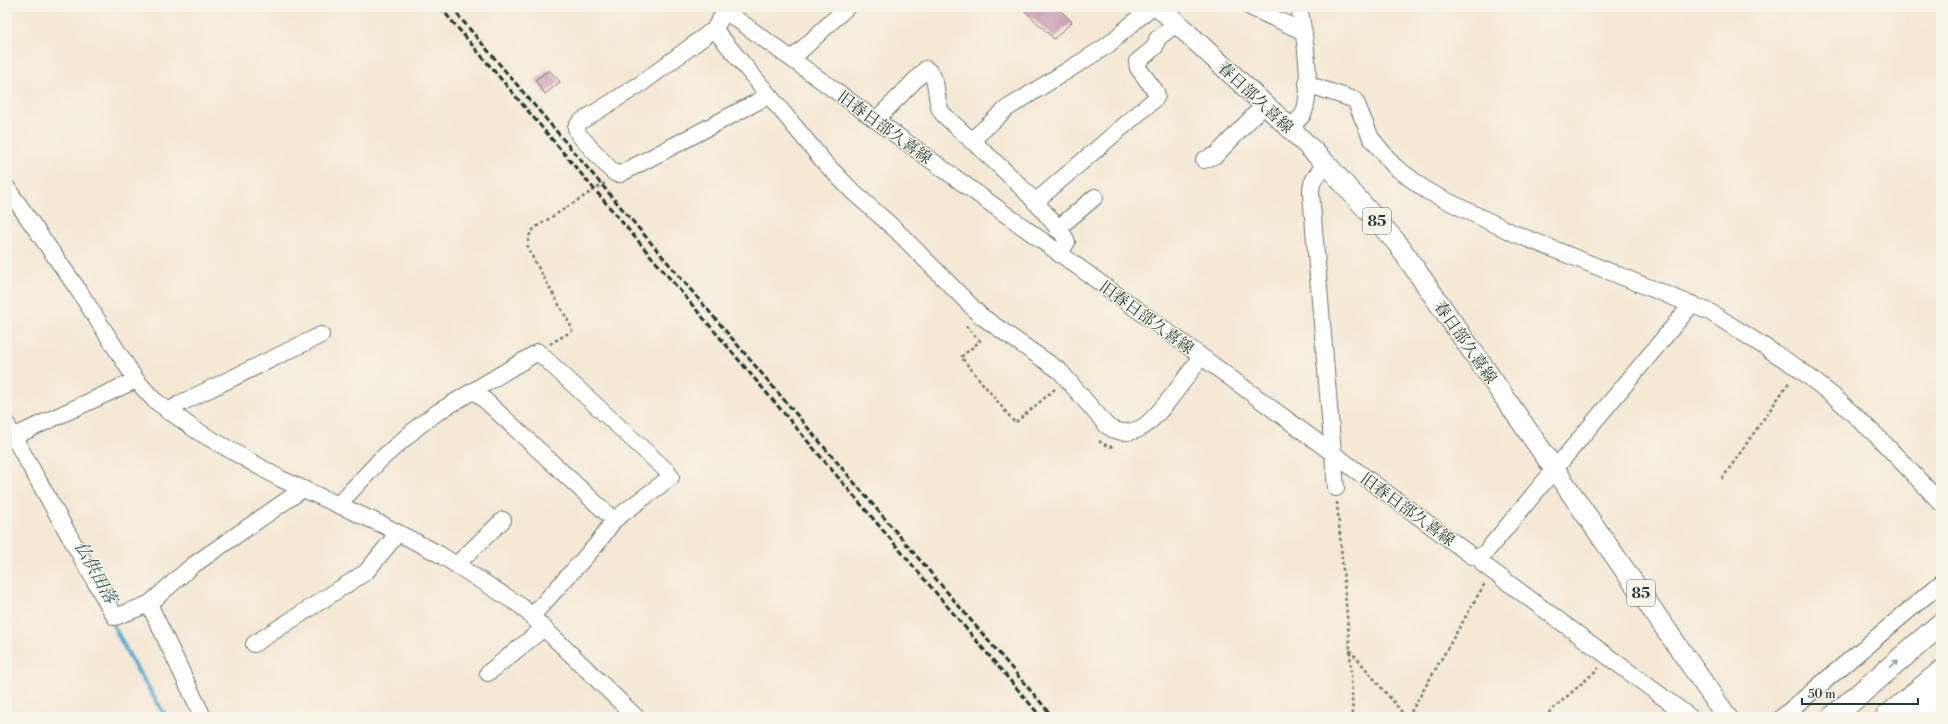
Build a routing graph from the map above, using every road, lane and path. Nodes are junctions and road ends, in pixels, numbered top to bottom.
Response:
1 (1151, 7) edge
2 (1159, 7) edge
3 (1250, 7) edge
4 (1299, 7) edge
5 (845, 8) edge
6 (723, 9) edge
7 (1177, 23) junction
8 (716, 30) junction
9 (1304, 32) junction
10 (792, 60) junction
11 (1307, 84) junction
12 (768, 96) junction
13 (1265, 104) junction
14 (876, 120) junction
15 (1290, 128) junction
16 (971, 141) junction
17 (1204, 160) dead end
18 (1326, 164) junction
19 (616, 174) junction
20 (7, 188) edge
21 (1095, 197) dead end
22 (1036, 202) junction
23 (1057, 229) junction
24 (1059, 254) junction
25 (1692, 304) junction
26 (321, 335) dead end
27 (538, 352) junction
28 (1201, 357) junction
29 (1798, 368) junction
30 (136, 380) junction
31 (475, 391) junction
32 (168, 412) junction
33 (11, 431) edge
34 (1332, 454) junction
35 (1555, 469) junction
36 (1722, 479) dead end
37 (1336, 488) joint
38 (303, 489) junction
39 (1941, 503) edge
40 (338, 505) junction
41 (503, 520) dead end
42 (614, 520) junction
43 (398, 533) junction
44 (1479, 557) junction
45 (456, 565) junction
46 (1490, 570) junction
47 (1941, 583) edge
48 (149, 604) junction
49 (532, 616) junction
50 (1941, 624) edge
51 (544, 628) junction
52 (254, 644) dead end
53 (1350, 650) junction
54 (1610, 658) junction
55 (1941, 672) edge
56 (488, 673) dead end
57 (1941, 696) edge
58 (1685, 713) edge
59 (203, 717) edge
60 (636, 717) edge
61 (1353, 717) edge
62 (1407, 717) edge
63 (1544, 717) edge
64 (1727, 717) edge
65 (1782, 717) edge
66 (1833, 717) edge
67 (1887, 717) edge
68 (1916, 717) edge

1 - 16 street
2 - 7 main road, 春日部久喜線 / 85
3 - 9 street
4 - 9 street
5 - 10 street
6 - 8 street
6 - 10 street, 旧春日部久喜線
7 - 13 main road, 春日部久喜線 / 85
7 - 22 street
8 - 12 street
8 - 19 street
9 - 11 street
10 - 14 street, 旧春日部久喜線
11 - 15 street
11 - 25 street
12 - 19 street
12 - 28 street
13 - 15 main road, 春日部久喜線 / 85
13 - 17 street
14 - 16 street
14 - 24 street, 旧春日部久喜線
15 - 18 main road, 春日部久喜線 / 85
16 - 22 street
18 - 34 street
18 - 35 main road, 春日部久喜線 / 85
19 - 27 path
20 - 30 street
21 - 23 street
22 - 23 street
23 - 24 street
24 - 28 street, 旧春日部久喜線
25 - 29 street
25 - 35 street
26 - 32 street
27 - 31 street
27 - 42 street
28 - 34 street, 旧春日部久喜線
29 - 36 path
29 - 39 street
30 - 32 street
30 - 33 street
31 - 40 street
31 - 42 street
32 - 38 street
33 - 48 street
34 - 37 street
34 - 44 street, 旧春日部久喜線
35 - 44 street
35 - 64 main road, 春日部久喜線 / 85
37 - 53 path
38 - 40 street
38 - 48 street
40 - 43 street
41 - 45 street
42 - 49 street
43 - 45 street
43 - 52 street
44 - 46 street
45 - 49 street
46 - 54 street
46 - 62 path
47 - 65 street
48 - 59 street
49 - 51 street
66 -> 50 highway
51 - 56 street
51 - 60 street
53 - 61 path
53 - 62 path
54 - 58 street
54 - 63 path
55 - 67 highway
57 - 68 street

